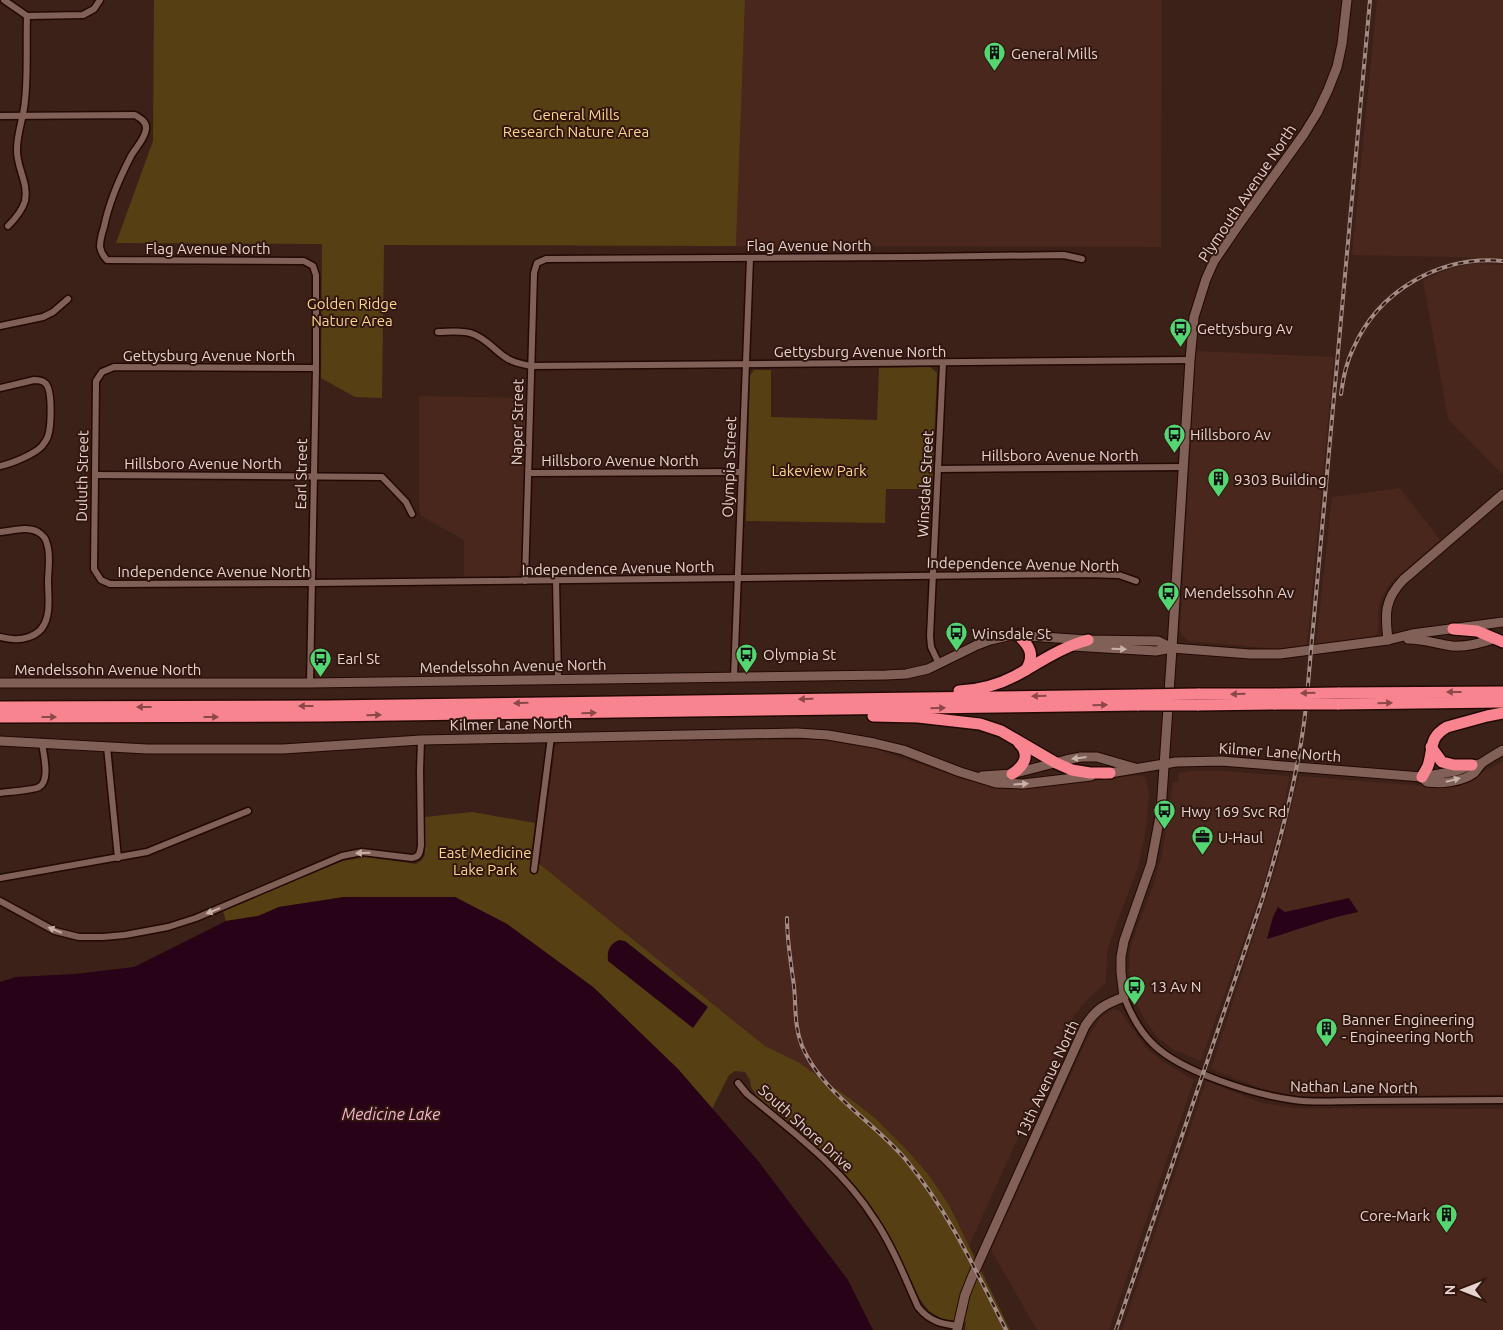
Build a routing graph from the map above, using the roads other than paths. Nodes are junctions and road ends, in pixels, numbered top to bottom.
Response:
1 (4, 0) edge
2 (100, 0) edge
3 (1347, 0) edge
4 (26, 16) junction
5 (0, 116) edge
6 (22, 116) junction
7 (8, 226) dead end
8 (750, 258) junction
9 (1082, 259) dead end
10 (537, 263) joint
11 (313, 266) joint
12 (68, 299) dead end
13 (0, 326) edge
14 (438, 332) dead end
15 (1190, 360) junction
16 (943, 363) junction
17 (745, 364) junction
18 (531, 366) junction
19 (316, 368) junction
20 (102, 372) joint
21 (0, 388) edge
22 (0, 466) edge
23 (1183, 467) junction
24 (938, 468) junction
25 (741, 472) junction
26 (529, 473) junction
27 (95, 475) junction
28 (313, 476) junction
29 (1503, 494) edge
30 (412, 514) dead end
31 (0, 532) edge
32 (933, 576) junction
33 (738, 579) junction
34 (101, 580) joint
35 (556, 580) junction
36 (525, 581) junction
37 (1136, 581) dead end
38 (311, 583) junction
39 (1503, 622) edge
40 (1453, 629) junction
41 (1018, 635) junction
42 (0, 637) edge
43 (1500, 639) edge
44 (1088, 640) junction
45 (1388, 640) junction
46 (1070, 646) junction
47 (1172, 648) junction
48 (939, 664) junction
49 (1026, 670) junction
50 (734, 677) junction
51 (558, 680) junction
52 (0, 683) edge
53 (310, 683) junction
54 (1503, 692) edge
55 (855, 698) junction
56 (1337, 698) junction
57 (1140, 700) junction
58 (1503, 702) edge
59 (0, 706) edge
60 (784, 710) junction
61 (1503, 713) edge
62 (0, 717) edge
63 (551, 737) junction
64 (1014, 738) junction
65 (0, 740) edge
66 (421, 740) junction
67 (42, 742) junction
68 (107, 747) junction
69 (1431, 747) junction
70 (1503, 750) edge
71 (1056, 763) junction
72 (1476, 764) junction
73 (1164, 765) junction
74 (1136, 769) junction
75 (1110, 773) junction
76 (1012, 774) junction
77 (974, 776) junction
78 (1422, 777) junction
79 (0, 792) edge
80 (248, 811) dead end
81 (118, 858) junction
82 (534, 870) dead end
83 (0, 878) edge
84 (0, 901) edge
85 (1124, 997) junction
86 (738, 1082) dead end
87 (1503, 1100) edge
88 (957, 1328) edge

1 - 4 street
2 - 4 street
3 - 15 street, Plymouth Avenue North
4 - 6 street
5 - 6 street
6 - 7 street
6 - 11 street, Flag Avenue North
8 - 9 street, Flag Avenue North
8 - 10 street, Flag Avenue North
8 - 17 street, Olympia Street
10 - 18 street, Naper Street
11 - 19 street, Earl Street
12 - 13 street
14 - 18 street, Gettysburg Avenue North
15 - 16 street, Gettysburg Avenue North
15 - 23 street, Plymouth Avenue North
16 - 17 street, Gettysburg Avenue North
16 - 24 street, Winsdale Street
17 - 18 street, Gettysburg Avenue North
17 - 25 street, Olympia Street
18 - 26 street, Naper Street
19 - 20 street, Gettysburg Avenue North
19 - 28 street, Earl Street
20 - 27 street, Duluth Street
21 - 22 street
23 - 24 street, Hillsboro Avenue North
23 - 47 street, Plymouth Avenue North
24 - 32 street, Winsdale Street
25 - 26 street, Hillsboro Avenue North
25 - 33 street, Olympia Street
26 - 36 street, Naper Street
27 - 28 street, Hillsboro Avenue North
27 - 34 street, Duluth Street
28 - 30 street, Hillsboro Avenue North
28 - 38 street, Earl Street
29 - 45 street
31 - 42 street
32 - 33 street, Independence Avenue North
32 - 37 street, Independence Avenue North
32 - 48 street, Winsdale Street
33 - 35 street, Independence Avenue North
33 - 50 street, Olympia Street
34 - 38 street, Independence Avenue North
35 - 36 street, Independence Avenue North
35 - 51 street
36 - 38 street, Independence Avenue North
38 - 53 street, Earl Street
39 - 40 street, Mendelssohn Avenue North
40 - 43 highway
40 - 45 street, Mendelssohn Avenue North
41 - 44 street, Mendelssohn Avenue North
41 - 46 street, Mendelssohn Avenue North
41 - 48 street, Mendelssohn Avenue North
41 - 49 highway
43 - 45 street, Mendelssohn Avenue North
44 - 46 highway
44 - 47 street, Mendelssohn Avenue North
45 - 47 street, Mendelssohn Avenue North
46 -> 47 street, Mendelssohn Avenue North
46 - 49 highway
47 - 73 street, Plymouth Avenue North
48 - 50 street, Mendelssohn Avenue North
49 - 55 highway
50 - 51 street, Mendelssohn Avenue North
51 - 53 street, Mendelssohn Avenue North
52 - 53 street, Mendelssohn Avenue North
54 -> 56 highway
57 -> 55 highway
55 -> 59 highway
56 - 57 highway, bridge
56 -> 58 highway
60 -> 57 highway
62 -> 60 highway
60 - 64 highway
61 - 69 highway
63 - 66 street, Kilmer Lane North
63 - 77 street, Kilmer Lane North
63 - 82 street
64 - 71 highway
64 - 76 highway
65 - 67 street, Kilmer Lane North
66 - 68 street, Kilmer Lane North
66 -> 84 street
67 - 68 street, Kilmer Lane North
67 - 79 street
68 - 81 street
69 - 72 highway
69 - 78 highway
70 - 72 street, Kilmer Lane North
74 -> 71 street, Kilmer Lane North
71 - 75 highway
71 - 76 street, Kilmer Lane North
72 - 78 street, Kilmer Lane North
73 - 74 street, Kilmer Lane North
73 - 78 street, Kilmer Lane North
73 - 85 street
74 - 75 street, Kilmer Lane North
77 -> 75 street, Kilmer Lane North
76 - 77 street, Kilmer Lane North
80 - 81 street
81 - 83 street
85 - 87 street, Nathan Lane North
85 - 88 street, 13th Avenue North
86 - 88 street, South Shore Drive

